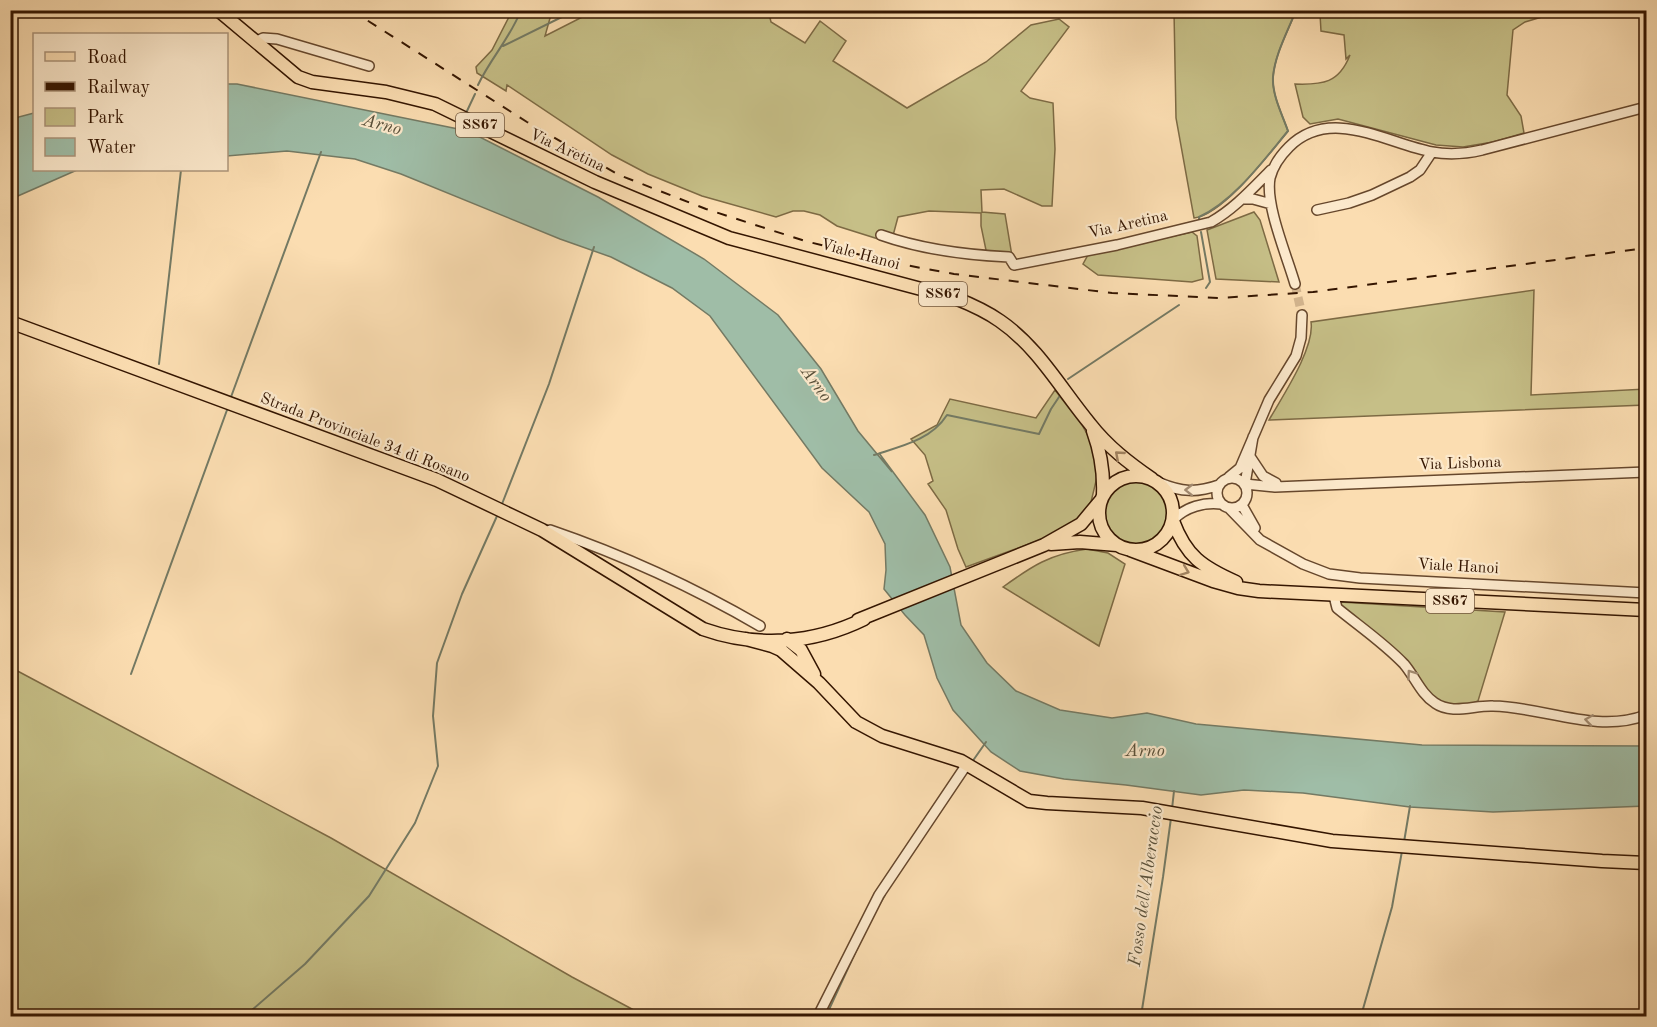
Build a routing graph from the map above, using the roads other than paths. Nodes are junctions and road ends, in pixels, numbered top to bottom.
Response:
1 (218, 10) edge
2 (255, 42) junction
3 (369, 66) dead end
4 (1647, 107) edge
5 (1432, 152) junction
6 (1275, 166) junction
7 (1253, 188) junction
8 (1269, 189) junction
9 (1243, 199) junction
10 (1271, 204) junction
11 (1317, 210) dead end
12 (881, 235) dead end
13 (748, 244) joint
14 (1295, 284) tunnel mouth
15 (1302, 315) tunnel mouth
16 (10, 322) edge
17 (1090, 425) junction
18 (1254, 437) junction
19 (1251, 458) junction
20 (1647, 472) edge
21 (1229, 477) junction
22 (1156, 481) junction
23 (1219, 484) junction
24 (1245, 484) junction
25 (1279, 487) junction
26 (1102, 498) junction
27 (1244, 501) junction
28 (1225, 506) junction
29 (1174, 520) junction
30 (524, 522) junction
31 (1044, 545) junction
32 (1117, 545) junction
33 (1273, 548) junction
34 (1130, 550) junction
35 (1254, 589) junction
36 (1647, 593) edge
37 (1334, 596) junction
38 (1647, 610) edge
39 (865, 618) junction
40 (690, 620) junction
41 (764, 630) junction
42 (808, 630) junction
43 (836, 631) junction
44 (746, 639) junction
45 (791, 641) junction
46 (801, 660) junction
47 (1647, 716) edge
48 (967, 764) junction
49 (1647, 863) edge
50 (818, 1017) edge

1 - 2 main road, Via Aretina / SS67
2 - 3 street
2 - 13 main road, Via Aretina / SS67
4 - 5 street, Via Aretina
5 - 6 street, Via Aretina
5 - 11 street
6 - 7 street, Via Aretina
6 - 8 street, Via Aretina
7 - 8 street
7 - 9 street, Via Aretina
8 - 10 street, Via Aretina
9 - 10 street
9 - 12 street, Via Aretina
10 - 14 street, Via Aretina
13 - 17 main road, Viale Hanoi / SS67
15 - 18 street
16 - 30 main road, Strada Provinciale 34 di Rosano
22 -> 17 main road, Viale Hanoi / SS67
17 - 26 main road, Viale Hanoi / SS67
18 - 19 street
18 - 21 street
19 - 24 street
19 - 25 street
20 - 25 street, Via Lisbona
21 - 23 street, Viale Hanoi
21 - 24 street
23 -> 22 street, Viale Hanoi
22 - 26 main road, Viale Hanoi
22 - 29 main road, Viale Hanoi
23 - 28 street
24 - 25 street, Via Lisbona
24 - 27 street, Viale Hanoi
25 - 27 street, Via Lisbona
26 - 31 main road, Strada Provinciale 34 di Rosano
26 - 32 main road, Viale Hanoi
27 - 28 street
27 - 33 street, Viale Hanoi
28 - 29 street
28 - 33 street, Viale Hanoi
29 - 34 main road
29 - 35 main road, SS67
30 - 40 main road, Strada Provinciale 34 di Rosano
30 - 41 street
31 - 32 main road, Strada Provinciale 34 di Rosano
31 - 39 main road, Strada Provinciale 34 di Rosano
32 - 34 main road
33 - 36 street, Viale Hanoi
34 -> 35 main road, SS67
35 - 37 main road, SS67
37 - 38 main road, SS67
47 -> 37 street
39 - 42 main road, Strada Provinciale 34 di Rosano
39 - 43 main road, Strada Provinciale 34 di Rosano
40 - 41 main road, Strada Provinciale 34 di Rosano
40 - 44 main road, Strada Provinciale 34 di Rosano
41 - 42 main road, Strada Provinciale 34 di Rosano
41 - 45 main road
42 - 45 main road
43 - 45 main road, Strada Provinciale 34 di Rosano
43 - 46 main road
44 - 45 main road, Strada Provinciale 34 di Rosano
44 - 46 main road
45 - 46 main road
46 - 48 main road
48 - 49 main road
48 - 50 street

